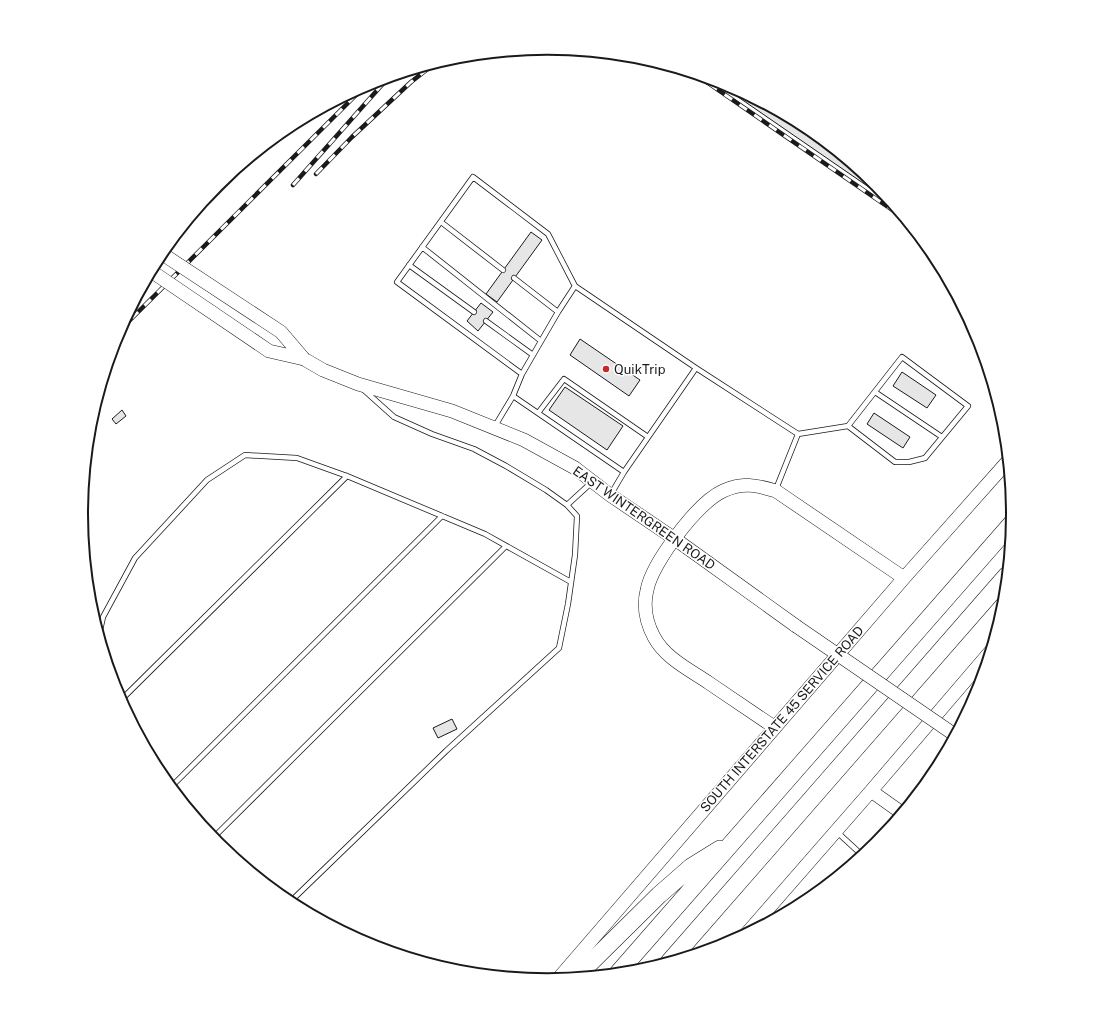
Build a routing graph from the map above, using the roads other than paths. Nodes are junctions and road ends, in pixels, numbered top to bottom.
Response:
1 (441, 222) junction
2 (422, 248) junction
3 (167, 257) edge
4 (409, 265) junction
5 (503, 270) dead end
6 (155, 274) edge
7 (514, 278) dead end
8 (575, 286) junction
9 (474, 312) dead end
10 (558, 312) junction
11 (486, 321) dead end
12 (541, 342) junction
13 (533, 355) junction
14 (304, 359) junction
15 (696, 368) junction
16 (522, 374) junction
17 (358, 384) junction
18 (875, 392) junction
19 (513, 396) junction
20 (538, 413) junction
21 (848, 426) junction
22 (494, 428) junction
23 (798, 434) junction
24 (648, 437) junction
25 (942, 437) junction
26 (1003, 466) edge
27 (624, 472) junction
28 (347, 476) junction
29 (593, 482) junction
30 (776, 491) junction
31 (610, 495) junction
32 (567, 505) junction
33 (442, 516) junction
34 (1005, 531) edge
35 (675, 539) junction
36 (506, 546) junction
37 (904, 578) junction
38 (571, 582) junction
39 (1001, 582) edge
40 (102, 623) edge
41 (982, 661) edge
42 (125, 696) edge
43 (774, 727) junction
44 (951, 732) edge
45 (175, 783) edge
46 (871, 791) junction
47 (898, 810) edge
48 (836, 830) junction
49 (217, 834) edge
50 (737, 838) junction
51 (858, 851) edge
52 (295, 898) edge
53 (756, 923) edge
54 (676, 954) edge
55 (624, 966) edge
56 (564, 972) edge
57 (582, 972) edge

1 - 2 lane
1 - 5 lane
1 - 8 lane
2 - 4 lane
2 - 12 lane
3 - 14 main road, bridge
4 - 9 lane
4 - 16 lane
6 - 14 main road, bridge
7 - 10 lane
8 - 10 lane
8 - 15 lane
10 - 12 lane
11 - 13 lane
12 - 13 lane
13 - 16 lane
14 - 17 main road, EAST WINTERGREEN ROAD
15 - 23 lane
15 - 24 lane
16 - 19 lane
17 - 22 main road, EAST WINTERGREEN ROAD
17 - 32 lane
18 - 21 lane
18 - 25 lane
18 - 25 lane
19 - 20 lane
19 - 22 lane
20 - 24 lane
20 - 27 lane
21 - 23 lane
21 - 25 lane
22 - 29 main road, EAST WINTERGREEN ROAD
23 - 30 lane
24 - 27 lane
26 - 37 main road, SOUTH INTERSTATE 45 SERVICE ROAD
27 - 31 lane
28 - 33 lane
28 - 40 lane
28 - 42 lane
29 - 31 main road, EAST WINTERGREEN ROAD
29 - 32 lane
30 - 35 main road
30 - 37 main road
31 - 35 main road, EAST WINTERGREEN ROAD
32 - 38 lane
33 - 36 lane
33 - 45 lane
34 - 50 highway
35 - 43 main road
35 - 44 main road, EAST WINTERGREEN ROAD, bridge
36 - 38 lane
36 - 49 lane
37 - 43 main road, SOUTH INTERSTATE 45 SERVICE ROAD
38 - 52 lane
39 - 54 highway
41 - 46 main road
43 - 56 main road, SOUTH INTERSTATE 45 SERVICE ROAD
46 - 47 main road
46 - 48 main road
48 - 51 lane
48 - 53 main road
50 - 55 highway
50 - 57 highway

